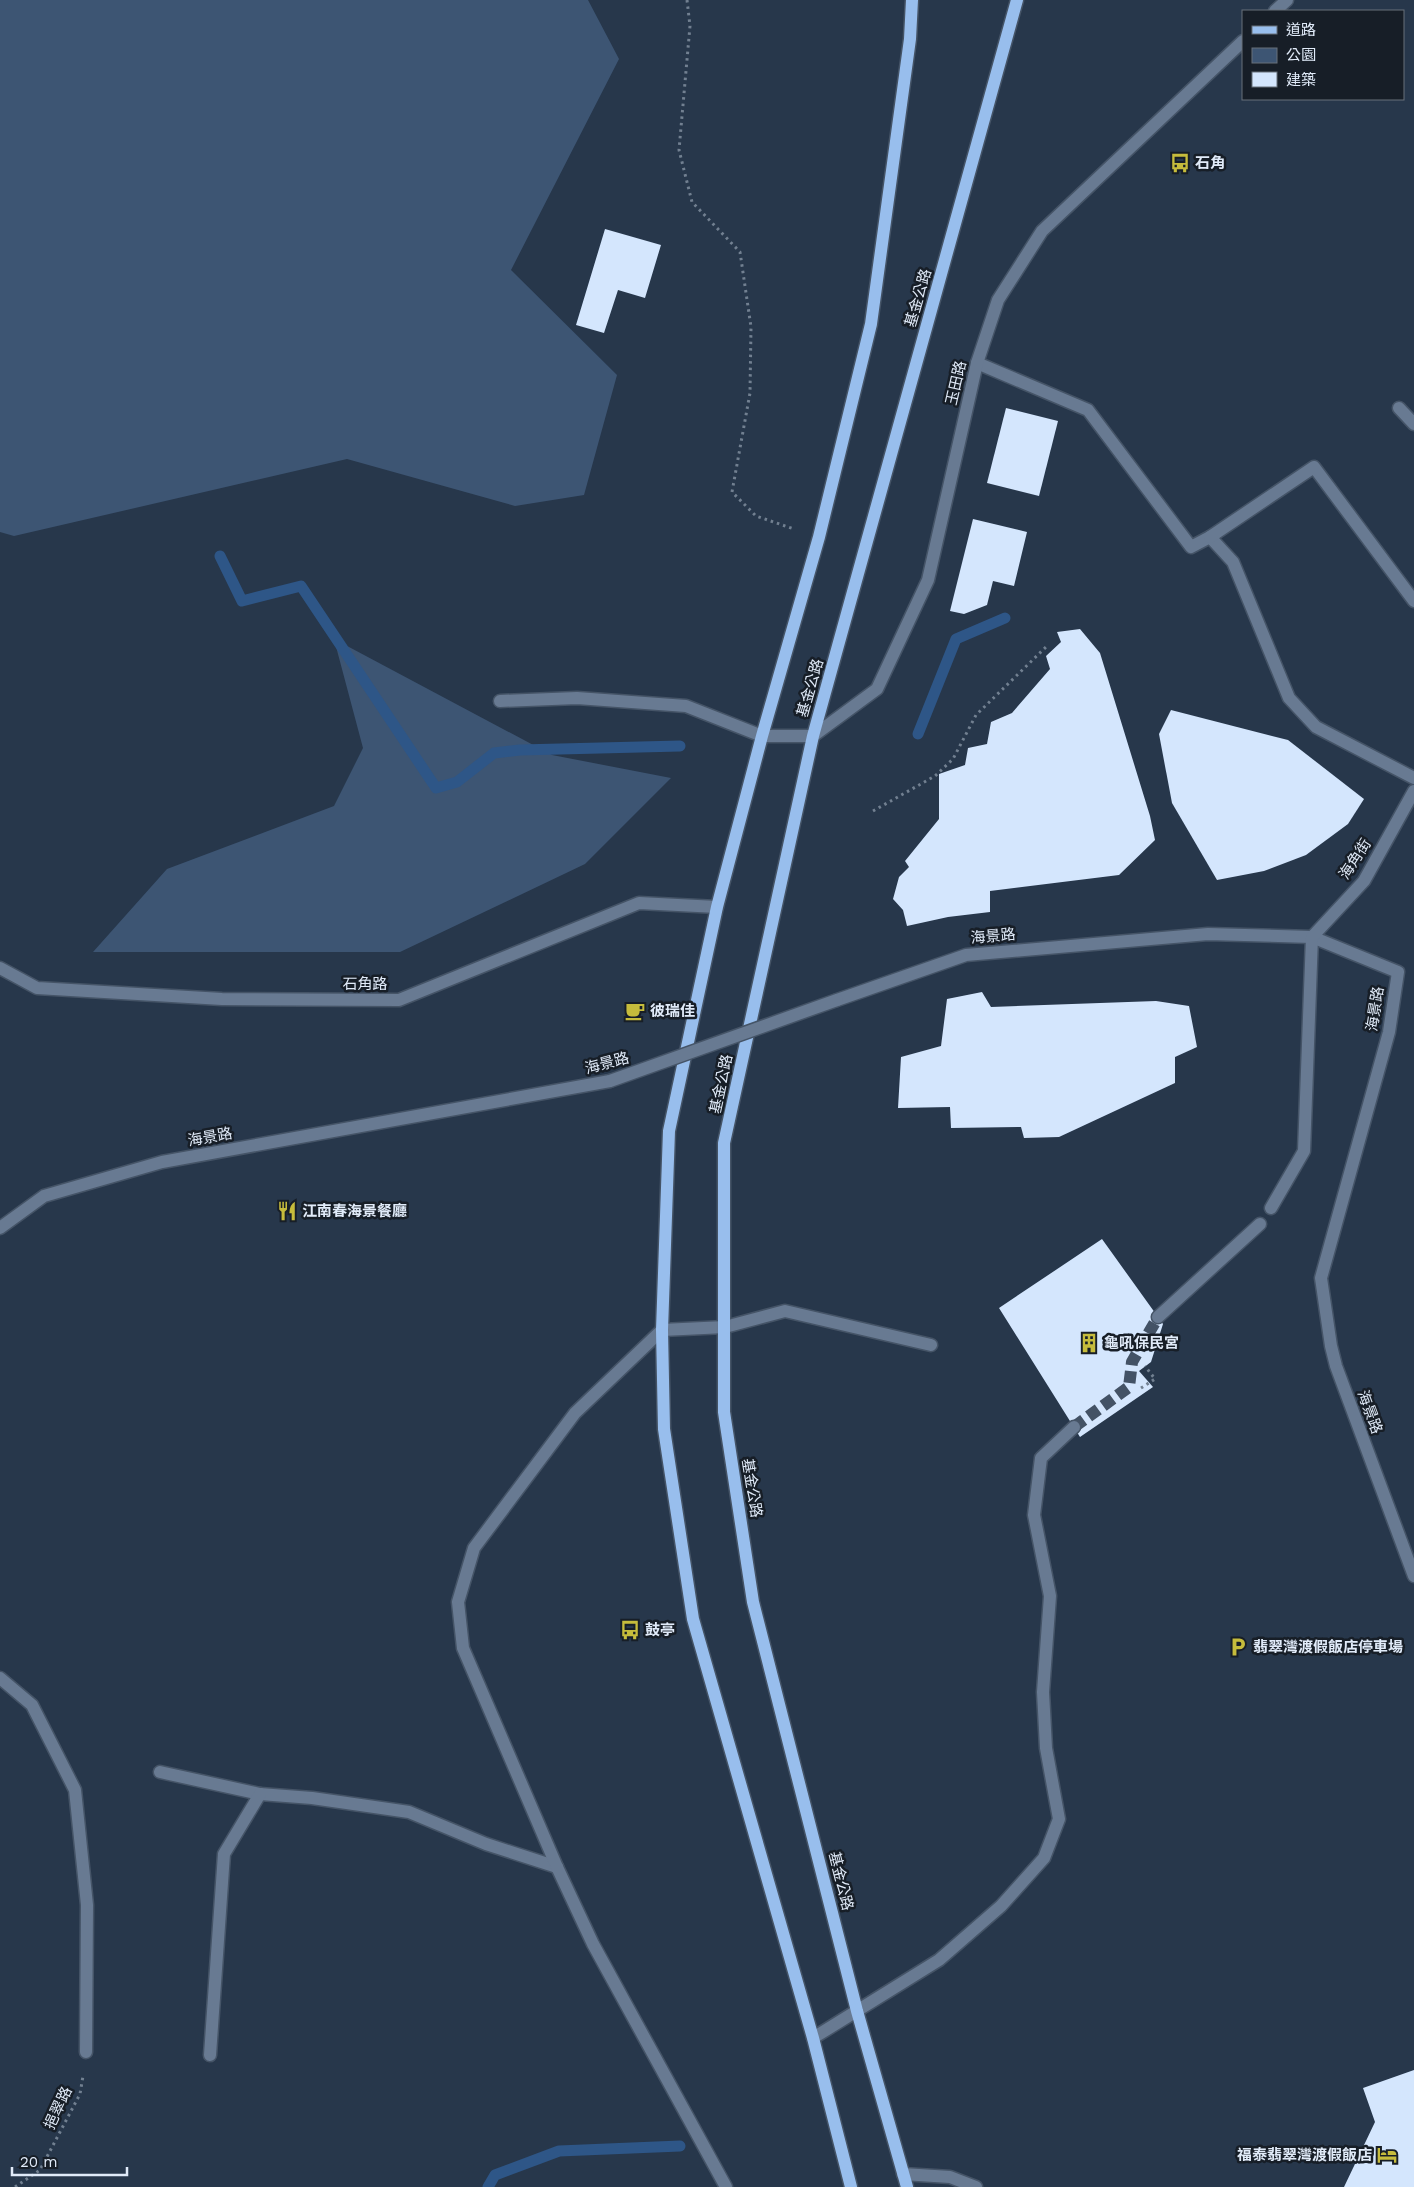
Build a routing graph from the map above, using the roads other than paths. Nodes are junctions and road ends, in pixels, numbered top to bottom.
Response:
1 (912, 0) edge
2 (1018, 0) edge
3 (1287, 0) edge
4 (1276, 10) edge
5 (1242, 42) edge
6 (977, 363) junction
7 (1399, 408) dead end
8 (1414, 424) edge
9 (1210, 537) junction
10 (1414, 601) edge
11 (500, 701) dead end
12 (762, 736) junction
13 (813, 736) junction
14 (1414, 778) edge
15 (1414, 791) edge
16 (717, 907) junction
17 (1312, 937) junction
18 (0, 968) edge
19 (1271, 1208) dead end
20 (1260, 1224) dead end
21 (0, 1228) edge
22 (1158, 1317) tunnel mouth
23 (725, 1327) junction
24 (662, 1330) junction
25 (931, 1345) dead end
26 (1074, 1427) tunnel mouth
27 (1414, 1576) edge
28 (0, 1678) edge
29 (160, 1772) dead end
30 (260, 1794) junction
31 (557, 1867) junction
32 (857, 2011) junction
33 (813, 2038) junction
34 (86, 2052) road end
35 (210, 2055) dead end
36 (903, 2174) junction
37 (726, 2187) edge
38 (851, 2187) edge
39 (907, 2187) edge
40 (976, 2187) edge

1 - 12 main road
2 - 13 main road, 基金公路
3 - 4 street
5 - 6 street, 玉田路
6 - 9 street
6 - 13 street, 玉田路
7 - 8 street
9 - 10 street
9 - 14 street
11 - 12 street
12 - 13 street
12 - 16 main road
13 - 23 main road, 基金公路
15 - 17 street, 海角街
16 - 18 street, 石角路
16 - 24 main road
17 - 19 street
17 - 21 street, 海景路, bridge
17 - 27 street, 海景路
20 - 22 street
23 - 24 street
23 - 25 street
23 - 32 main road, 基金公路
24 - 31 street
24 - 33 main road
26 - 32 street
28 - 34 street
29 - 30 street
30 - 31 street
30 - 35 street
31 - 37 street
32 - 33 street
32 - 36 main road, 基金公路
33 - 38 main road
36 - 39 main road, 基金公路
36 - 40 street

